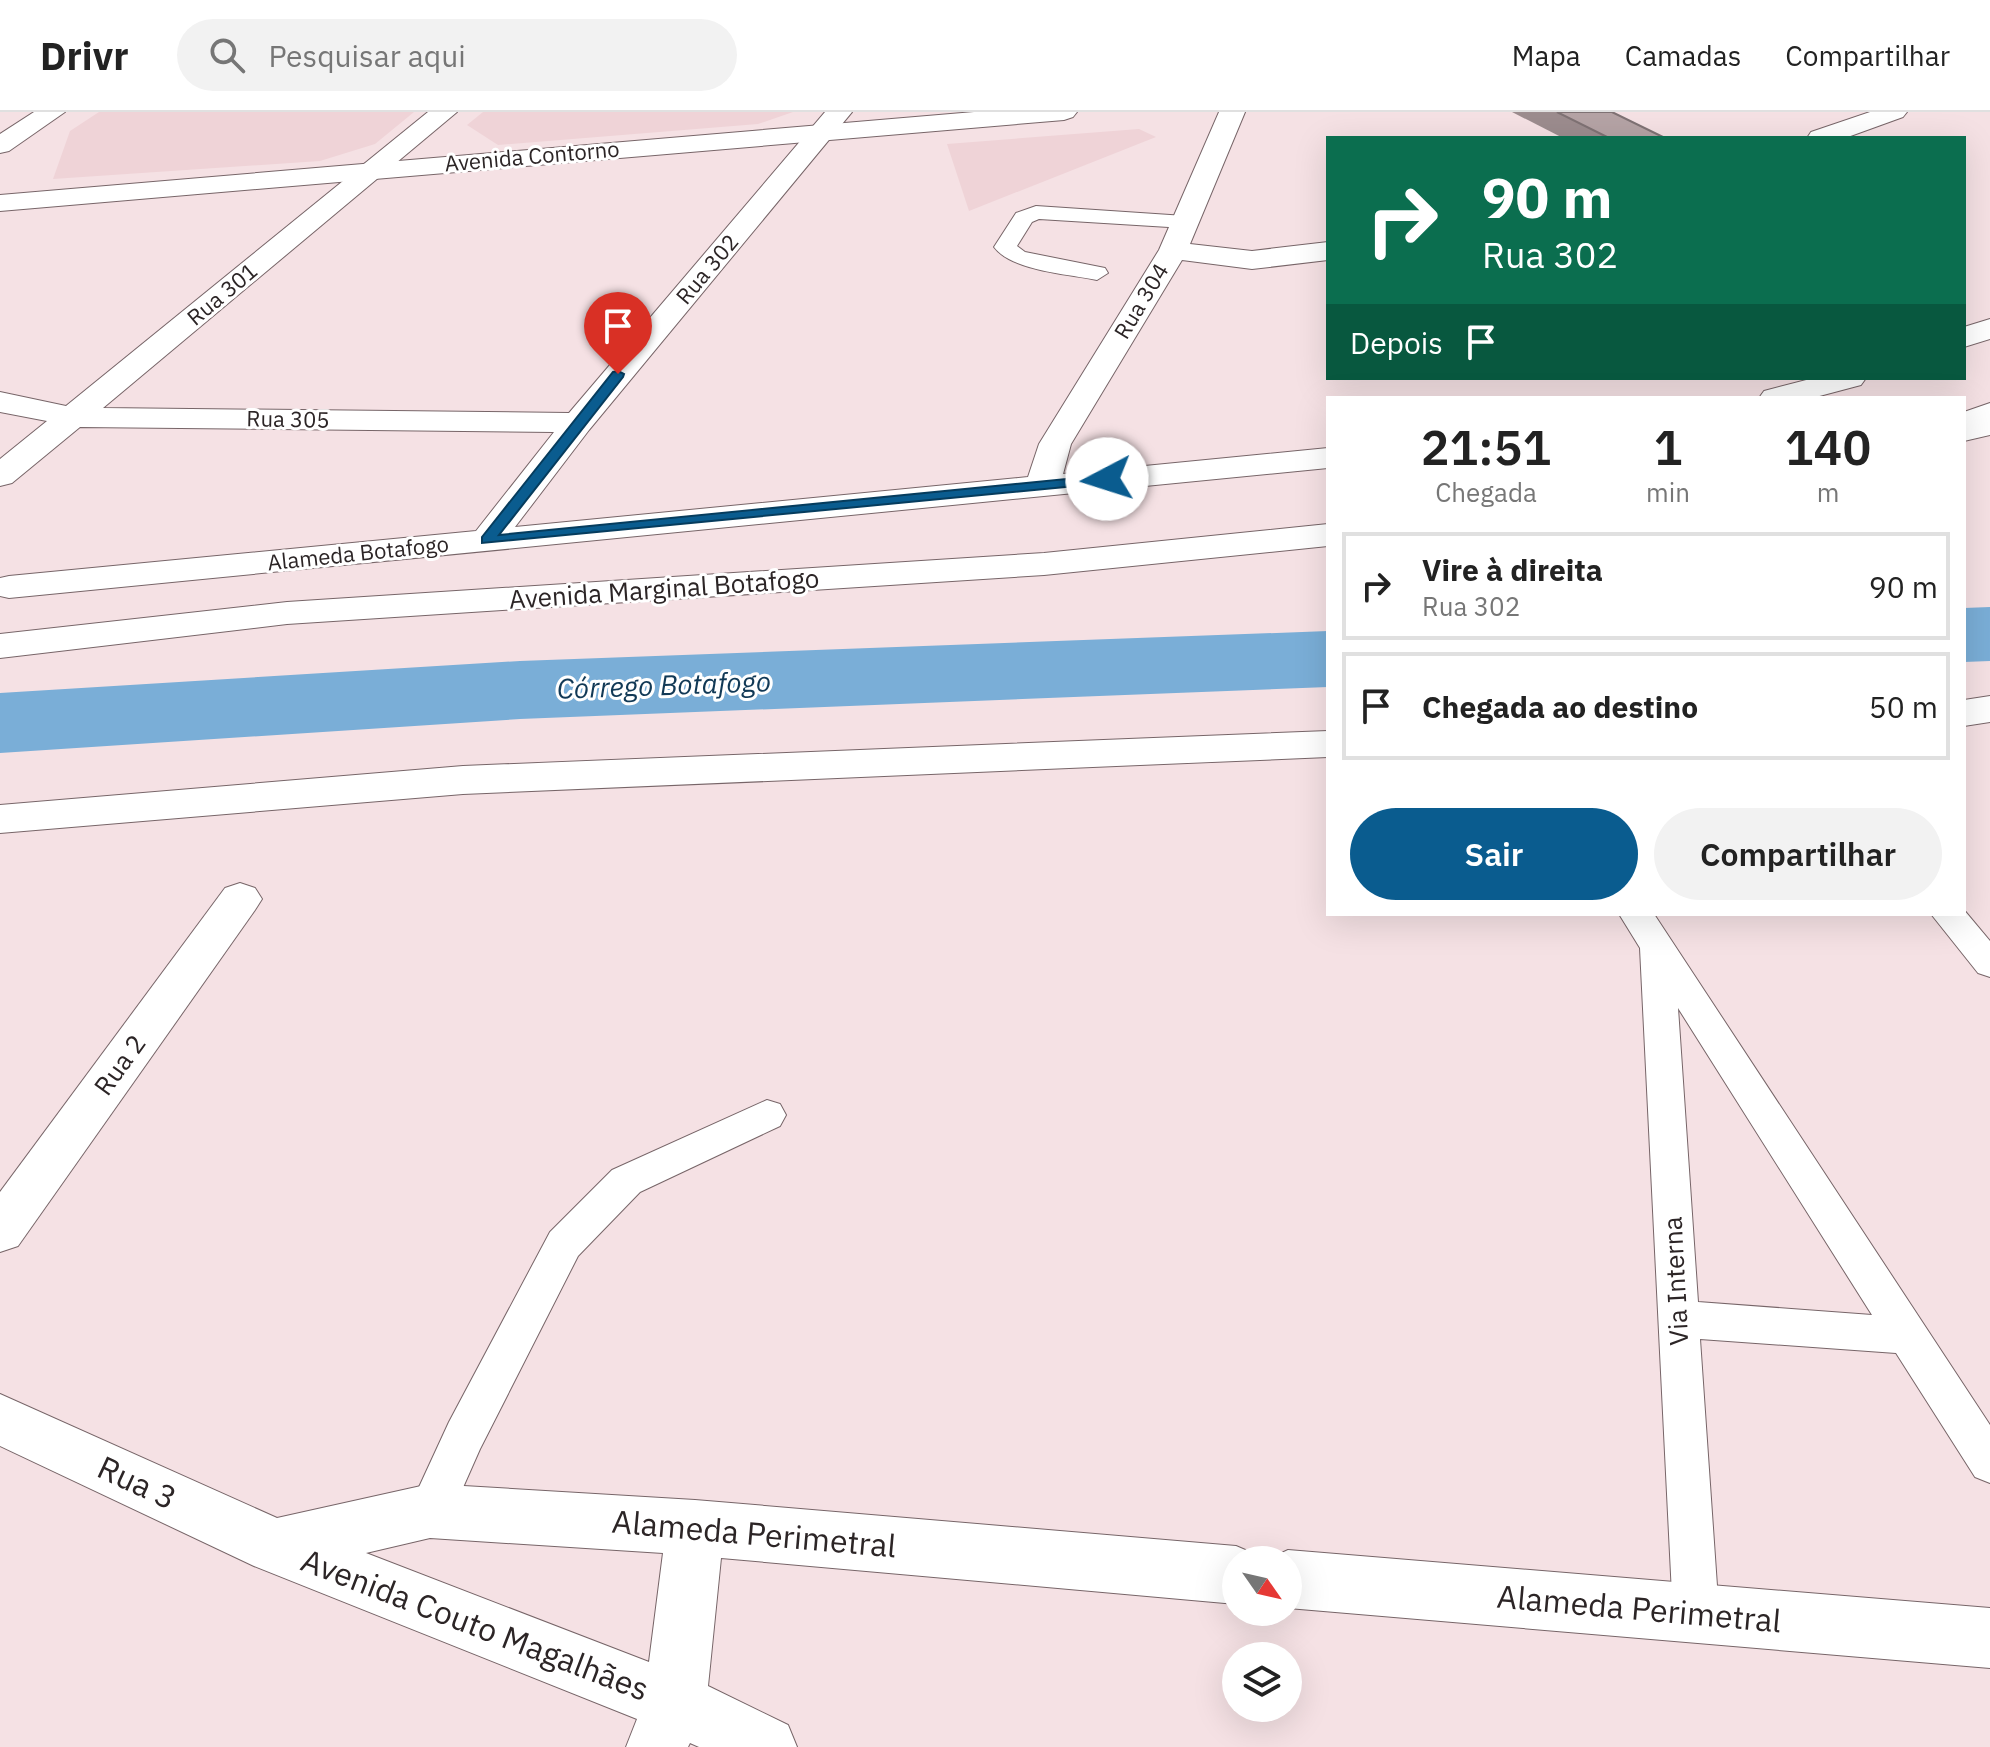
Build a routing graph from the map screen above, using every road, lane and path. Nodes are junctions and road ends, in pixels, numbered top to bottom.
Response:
1 (52, 112) edge
2 (444, 112) edge
3 (1064, 112) edge
4 (1232, 112) edge
5 (1894, 112) edge
6 (830, 122) edge
7 (1826, 136) edge
8 (0, 145) edge
9 (372, 170) junction
10 (0, 203) edge
11 (1179, 236) junction
12 (1326, 251) edge
13 (1097, 273) dead end
14 (1842, 380) edge
15 (1782, 396) edge
16 (0, 402) edge
17 (1990, 413) edge
18 (73, 417) junction
19 (578, 423) junction
20 (1966, 423) edge
21 (1990, 425) edge
22 (1966, 431) edge
23 (1326, 458) edge
24 (0, 476) edge
25 (1043, 485) junction
26 (1326, 535) edge
27 (487, 540) junction
28 (9, 587) dead end
29 (0, 646) edge
30 (1990, 709) edge
31 (1966, 713) edge
32 (1966, 722) edge
33 (1990, 722) edge
34 (1326, 744) edge
35 (0, 819) edge
36 (240, 899) dead end
37 (1950, 916) edge
38 (1647, 930) edge
39 (1990, 964) edge
40 (767, 1115) dead end
41 (0, 1231) edge
42 (1679, 1319) junction
43 (1908, 1336) junction
44 (0, 1419) edge
45 (1990, 1463) edge
46 (430, 1511) junction
47 (695, 1528) junction
48 (275, 1546) junction
49 (1222, 1574) edge
50 (1302, 1580) edge
51 (1696, 1615) junction
52 (1990, 1638) edge
53 (666, 1725) edge
54 (766, 1747) edge

1 - 8 street
2 - 9 street, Rua 301
3 - 6 street, Avenida Contorno
4 - 11 street, Rua 304
5 - 7 street
6 - 9 street, Avenida Contorno
6 - 19 street, Rua 302
9 - 10 street, Avenida Contorno
9 - 18 street, Rua 301
11 - 12 street
11 - 13 lane
11 - 25 street, Rua 304
14 - 15 street
16 - 18 street, Rua 305
17 - 20 street
18 - 19 street, Rua 305
18 - 24 street, Rua 301
19 - 27 street, Rua 302
21 - 22 street
23 - 25 street, Alameda Botafogo
25 - 27 street, Alameda Botafogo
26 - 29 street, Avenida Marginal Botafogo
27 - 28 street, Alameda Botafogo
30 - 31 street
32 - 33 street
34 - 35 street
36 - 41 street, Rua 2
37 - 39 lane
38 - 42 lane, Via Interna
38 - 43 lane, Via Interna
40 - 46 lane
42 - 43 lane
42 - 51 lane, Via Interna
43 - 45 lane, Via Interna
44 - 48 street, Rua 3
46 - 47 street, Alameda Perimetral
46 - 48 street, Alameda Perimetral
47 - 49 street, Alameda Perimetral
47 - 53 street, Avenida Couto Magalhães
48 - 53 street, Avenida Couto Magalhães
50 - 51 street, Alameda Perimetral
51 - 52 street, Alameda Perimetral
53 - 54 street, Avenida Couto Magalhães

